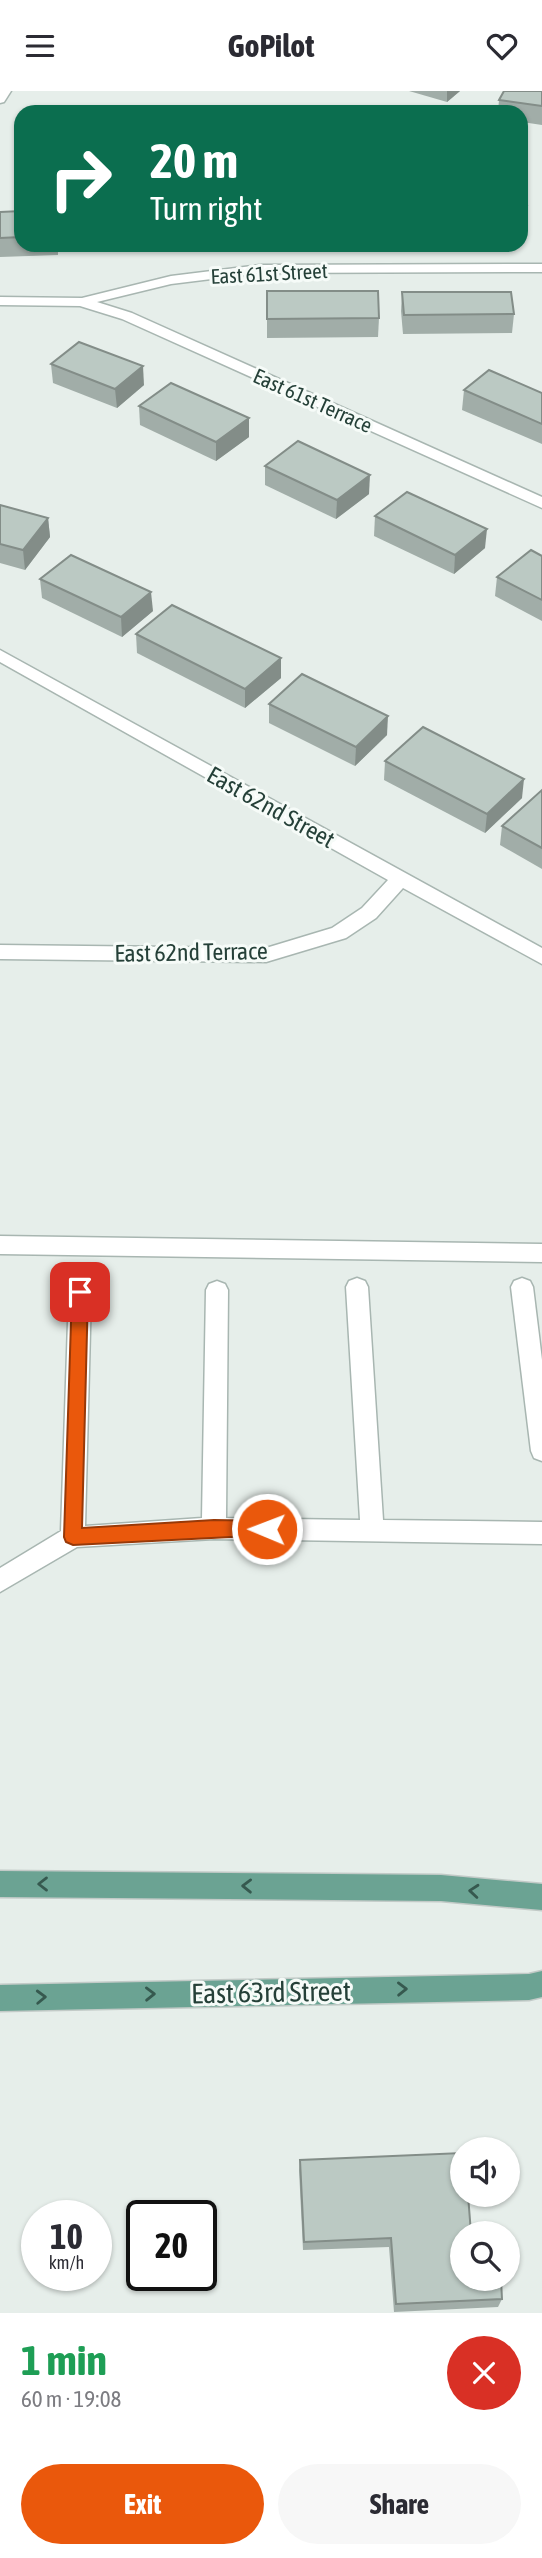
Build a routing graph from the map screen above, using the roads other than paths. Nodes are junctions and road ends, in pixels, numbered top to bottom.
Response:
1 (5, 91) edge
2 (0, 99) edge
3 (542, 268) edge
4 (0, 300) edge
5 (82, 302) junction
6 (542, 503) edge
7 (0, 655) edge
8 (400, 879) junction
9 (0, 952) edge
10 (542, 957) edge
11 (0, 1245) edge
12 (542, 1253) edge
13 (357, 1287) dead end
14 (522, 1287) dead end
15 (217, 1290) dead end
16 (80, 1292) dead end
17 (542, 1451) edge
18 (214, 1528) junction
19 (372, 1531) junction
20 (542, 1533) edge
21 (73, 1537) junction
22 (0, 1581) edge
23 (0, 1884) edge
24 (542, 1897) edge
25 (542, 1984) edge
26 (0, 1998) edge

1 - 2 street
3 - 5 street, East 61st Street
4 - 5 street, East 61st Street
5 - 6 street, East 61st Terrace
7 - 8 street, East 62nd Street
8 - 9 street, East 62nd Terrace
8 - 10 street, East 62nd Street
11 - 12 street
13 - 19 street
14 - 17 street
15 - 18 street
16 - 21 street
18 - 19 street
18 - 21 street
19 - 20 street
21 - 22 street
24 -> 23 main road
26 -> 25 main road, East 63rd Street

